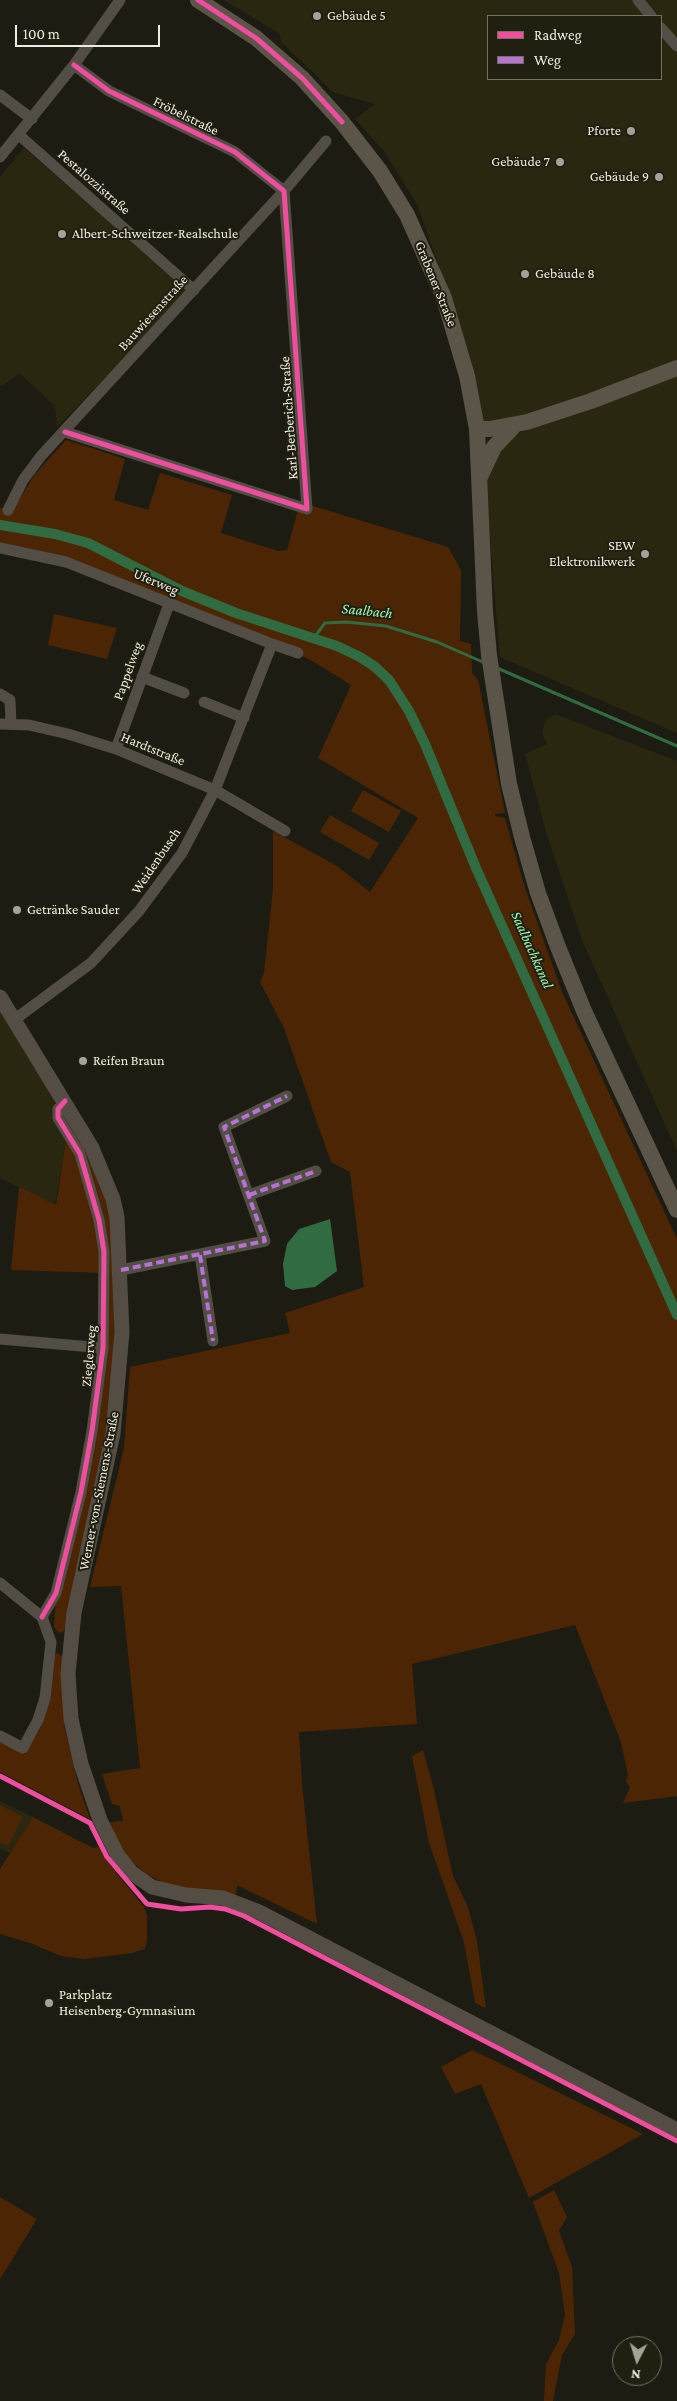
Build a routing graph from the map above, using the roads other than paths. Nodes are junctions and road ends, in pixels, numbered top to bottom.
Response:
1 (120, 0) edge
2 (198, 0) edge
3 (638, 0) edge
4 (650, 15) edge
5 (662, 29) edge
6 (677, 46) edge
7 (74, 65) junction
8 (0, 95) edge
9 (32, 119) junction
10 (19, 135) junction
11 (326, 141) dead end
12 (0, 157) edge
13 (284, 191) junction
14 (194, 290) junction
15 (677, 368) edge
16 (515, 425) junction
17 (477, 429) junction
18 (65, 432) junction
19 (479, 479) junction
20 (8, 510) dead end
21 (0, 548) edge
22 (169, 604) junction
23 (272, 644) junction
24 (298, 653) dead end
25 (142, 677) junction
26 (184, 692) dead end
27 (0, 694) edge
28 (204, 702) dead end
29 (244, 718) junction
30 (5, 724) edge
31 (116, 749) junction
32 (215, 790) junction
33 (285, 831) dead end
34 (0, 997) edge
35 (14, 1020) junction
36 (287, 1096) dead end
37 (65, 1101) junction
38 (316, 1171) dead end
39 (249, 1195) junction
40 (677, 1210) edge
41 (200, 1255) junction
42 (121, 1270) junction
43 (0, 1340) edge
44 (213, 1341) dead end
45 (103, 1348) junction
46 (0, 1583) edge
47 (42, 1617) junction
48 (51, 1642) junction
49 (70, 1644) junction
50 (0, 1736) edge
51 (677, 2130) edge

1 - 7 street
2 - 17 main road, Grabener Straße
3 - 4 street
5 - 6 street
7 - 9 street
7 - 13 street, Fröbelstraße
8 - 9 street
9 - 10 street
10 - 12 street
10 - 14 street, Pestalozzistraße
11 - 13 street, Bauwiesenstraße
13 - 14 street, Bauwiesenstraße
13 - 18 street, Karl-Berberich-Straße
14 - 18 street, Bauwiesenstraße
15 - 16 main road
16 - 17 main road
16 - 19 main road
17 - 19 main road, Grabener Straße
18 - 20 street, Bauwiesenstraße
19 - 40 main road, Grabener Straße
21 - 22 street, Uferweg
22 - 23 street, Uferweg
22 - 25 street, Pappelweg
23 - 24 street, Uferweg
23 - 29 street, Weidenbusch
25 - 26 street
25 - 31 street, Pappelweg
27 - 30 street
28 - 29 street
29 - 32 street, Weidenbusch
30 - 31 street, Hardtstraße
31 - 32 street, Hardtstraße
32 - 33 street, Hardtstraße
32 - 35 street, Weidenbusch
34 - 35 main road, Werner-von-Siemens-Straße
35 - 37 main road, Werner-von-Siemens-Straße
36 - 39 street
37 - 42 main road, Werner-von-Siemens-Straße
37 - 45 street, Zieglerweg
38 - 39 street
39 - 41 street
41 - 42 street
41 - 44 street
42 - 49 main road, Werner-von-Siemens-Straße
43 - 45 street
45 - 47 street, Zieglerweg
46 - 47 street
47 - 48 street
48 - 49 street
48 - 50 street
49 - 51 main road, Werner-von-Siemens-Straße

